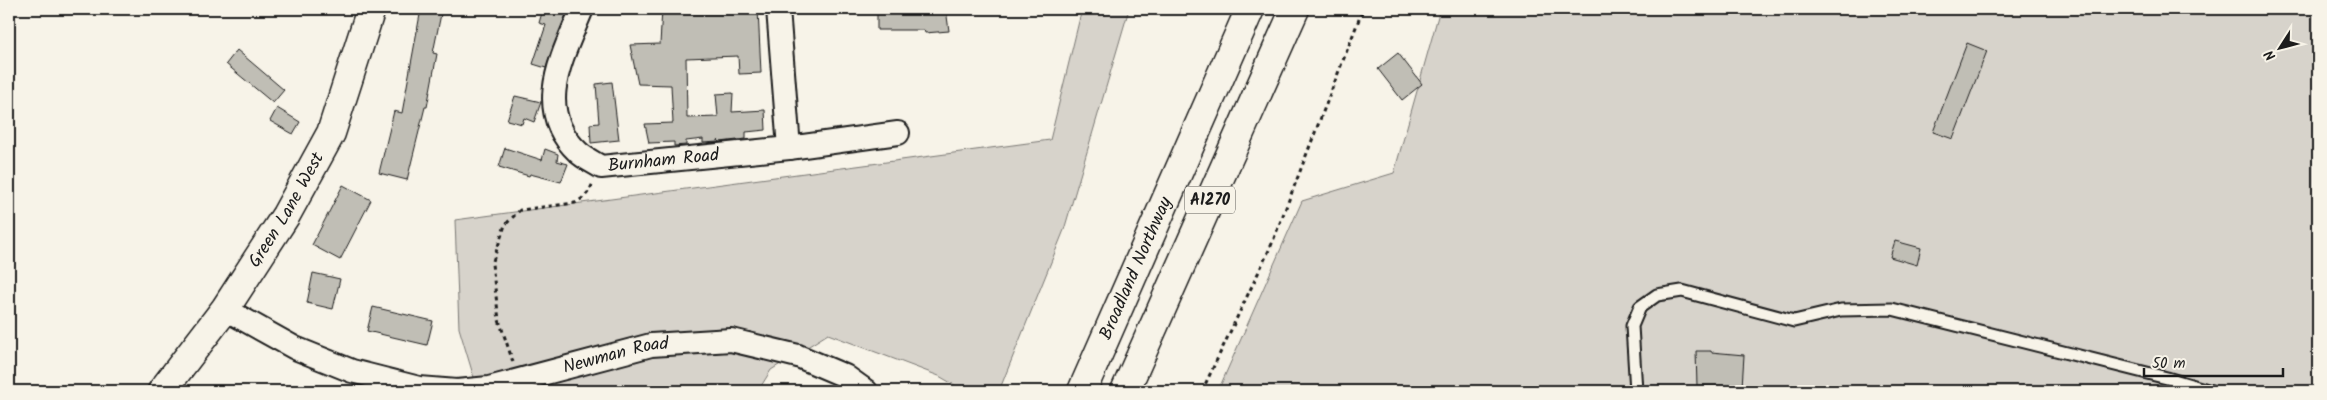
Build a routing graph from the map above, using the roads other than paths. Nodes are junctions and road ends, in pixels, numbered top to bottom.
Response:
1 (371, 9) edge
2 (582, 9) edge
3 (778, 9) edge
4 (1250, 9) edge
5 (1295, 9) edge
6 (898, 132) dead end
7 (788, 148) junction
8 (225, 309) junction
9 (162, 391) edge
10 (457, 391) edge
11 (866, 391) edge
12 (1082, 391) edge
13 (1125, 391) edge
14 (1636, 391) edge
15 (2211, 391) edge

1 - 8 main road, Green Lane West
2 - 7 street, Burnham Road
3 - 7 street
4 - 12 main road, Broadland Northway / A1270
5 - 13 main road, A1270
6 - 7 street, Burnham Road
8 - 9 main road, Green Lane West
8 - 10 street, Newman Road
10 - 11 street, Newman Road
14 - 15 lane

